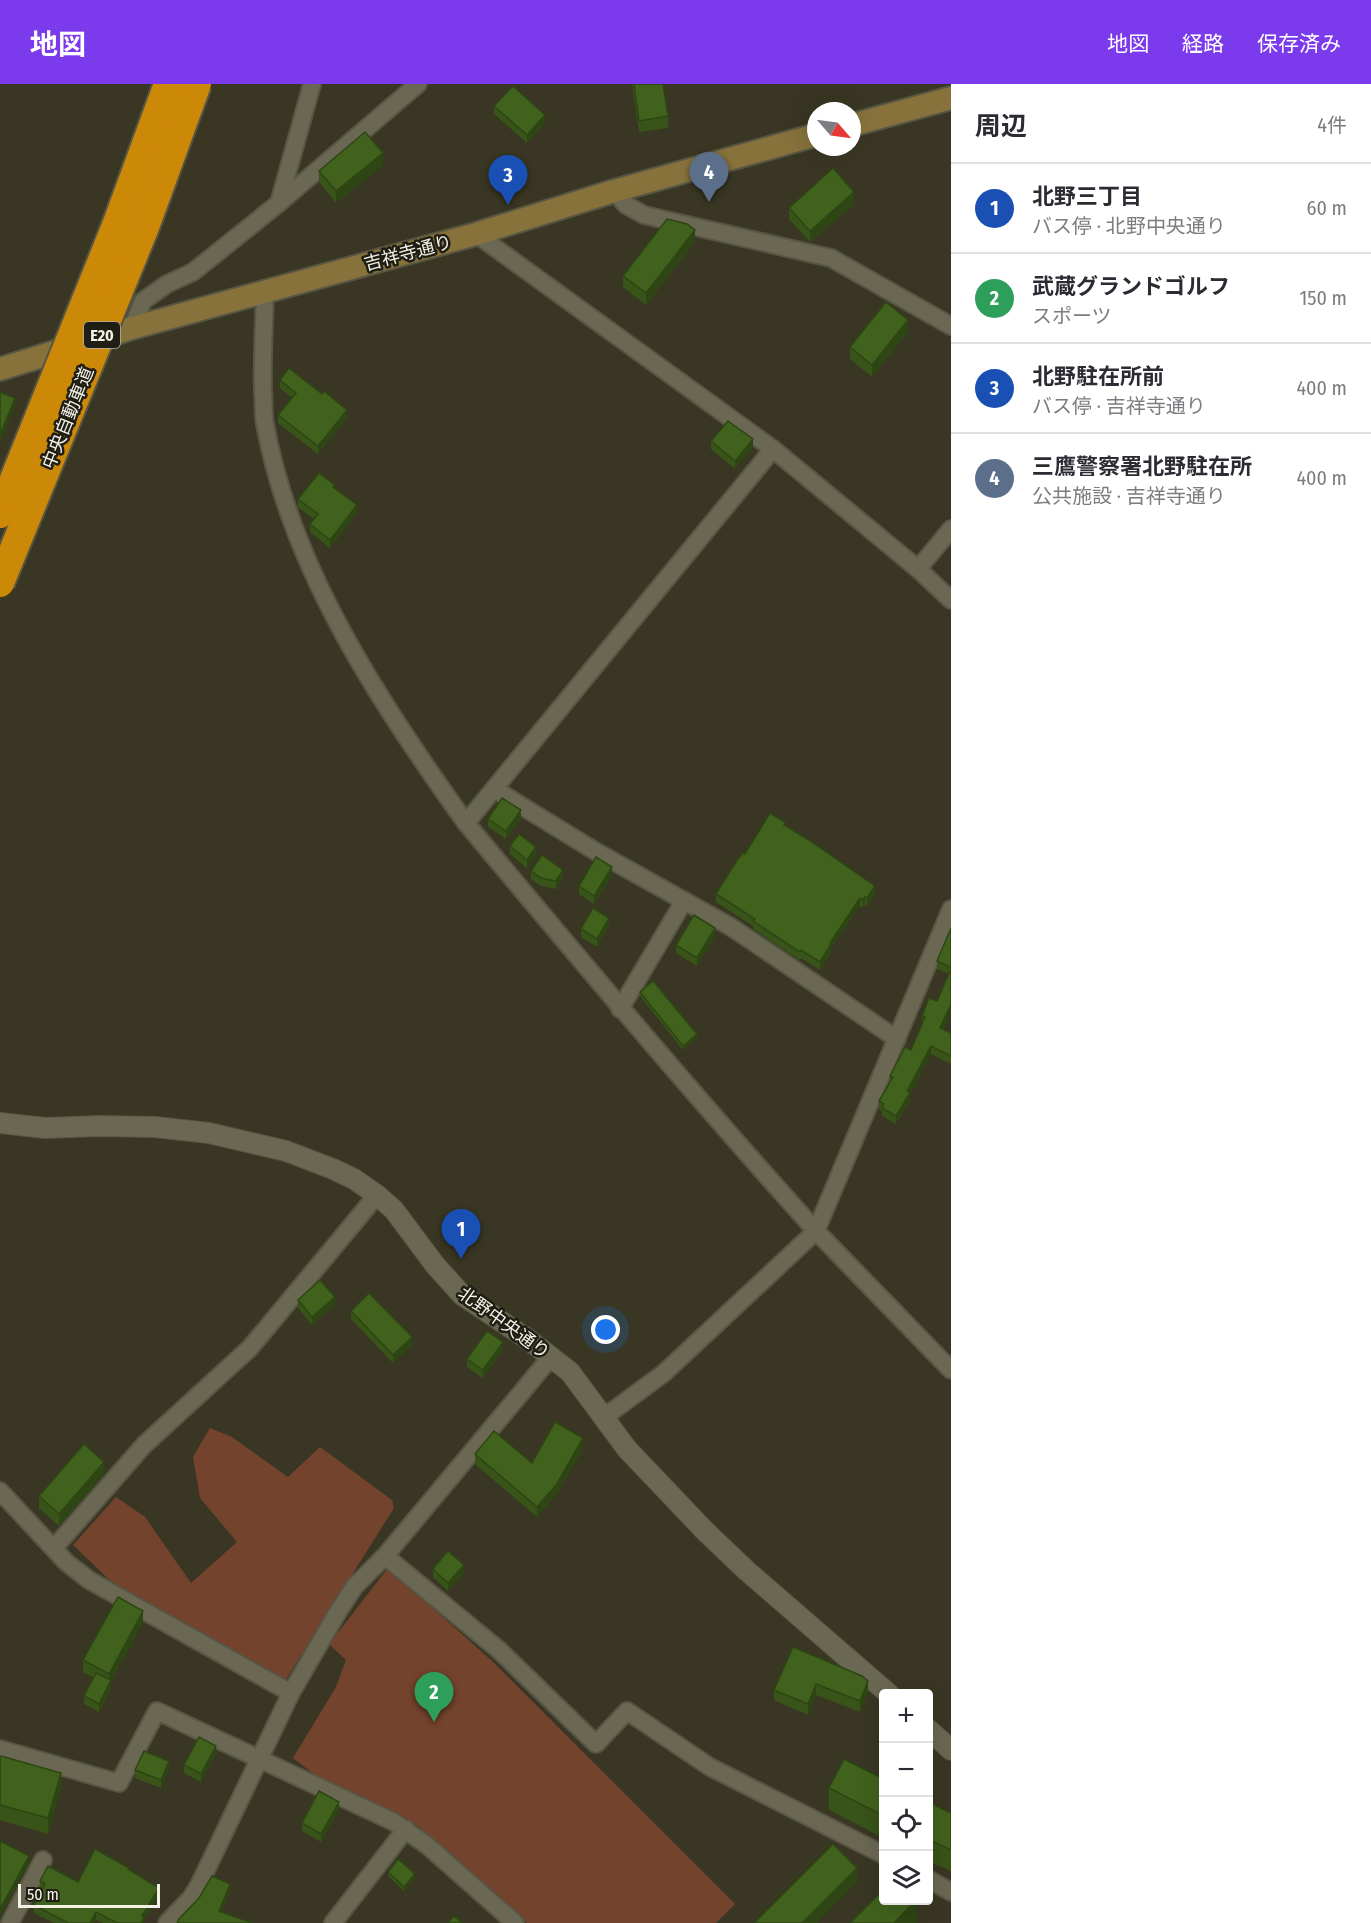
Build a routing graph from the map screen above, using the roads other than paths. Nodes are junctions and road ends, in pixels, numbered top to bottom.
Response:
1 (168, 84) edge
2 (197, 84) edge
3 (312, 84) edge
4 (418, 84) edge
5 (951, 98) edge
6 (861, 123) edge
7 (807, 137) edge
8 (614, 191) junction
9 (279, 203) junction
10 (476, 234) junction
11 (265, 292) junction
12 (951, 326) edge
13 (132, 328) junction
14 (0, 369) edge
15 (773, 448) junction
16 (0, 514) edge
17 (951, 529) edge
18 (918, 569) junction
19 (0, 583) edge
20 (951, 600) edge
21 (494, 789) junction
22 (466, 823) junction
23 (684, 901) junction
24 (951, 909) edge
25 (620, 1009) junction
26 (897, 1039) junction
27 (0, 1123) edge
28 (377, 1195) junction
29 (816, 1231) junction
30 (551, 1356) junction
31 (951, 1370) edge
32 (603, 1418) junction
33 (0, 1491) edge
34 (54, 1548) junction
35 (385, 1556) junction
36 (883, 1689) edge
37 (291, 1693) junction
38 (933, 1734) edge
39 (0, 1749) edge
40 (951, 1750) edge
41 (260, 1760) junction
42 (406, 1830) junction
43 (879, 1852) edge
44 (43, 1860) dead end
45 (933, 1883) edge
46 (951, 1892) edge
47 (10, 1923) edge
48 (167, 1923) edge
49 (333, 1923) edge
50 (515, 1923) edge

1 - 16 highway, 中央自動車道 / E20, bridge
2 - 19 highway, 中央自動車道 / E20, bridge
3 - 9 street
4 - 9 street
5 - 6 main road
7 - 8 main road, 吉祥寺通り
8 - 10 main road, 吉祥寺通り
8 - 12 street
9 - 13 street
10 - 11 main road, 吉祥寺通り
10 - 15 street
11 - 13 main road, 吉祥寺通り
11 - 22 street
13 - 14 main road, 吉祥寺通り
15 - 18 street
15 - 21 street
17 - 18 street
18 - 20 street
21 - 22 street
21 - 23 street
22 - 25 street
23 - 25 street
23 - 26 street
24 - 26 street
25 - 29 street
26 - 29 street
27 - 28 street, 北野中央通り
28 - 30 street, 北野中央通り
28 - 34 street
29 - 31 street
29 - 32 street
30 - 32 street, 北野中央通り
30 - 35 street
32 - 36 street, 北野中央通り
33 - 34 street
34 - 37 street
35 - 37 street
35 - 43 street
37 - 41 street
38 - 40 street
39 - 41 street
41 - 42 street
41 - 48 street
42 - 49 street
42 - 50 street
44 - 47 street
45 - 46 street

